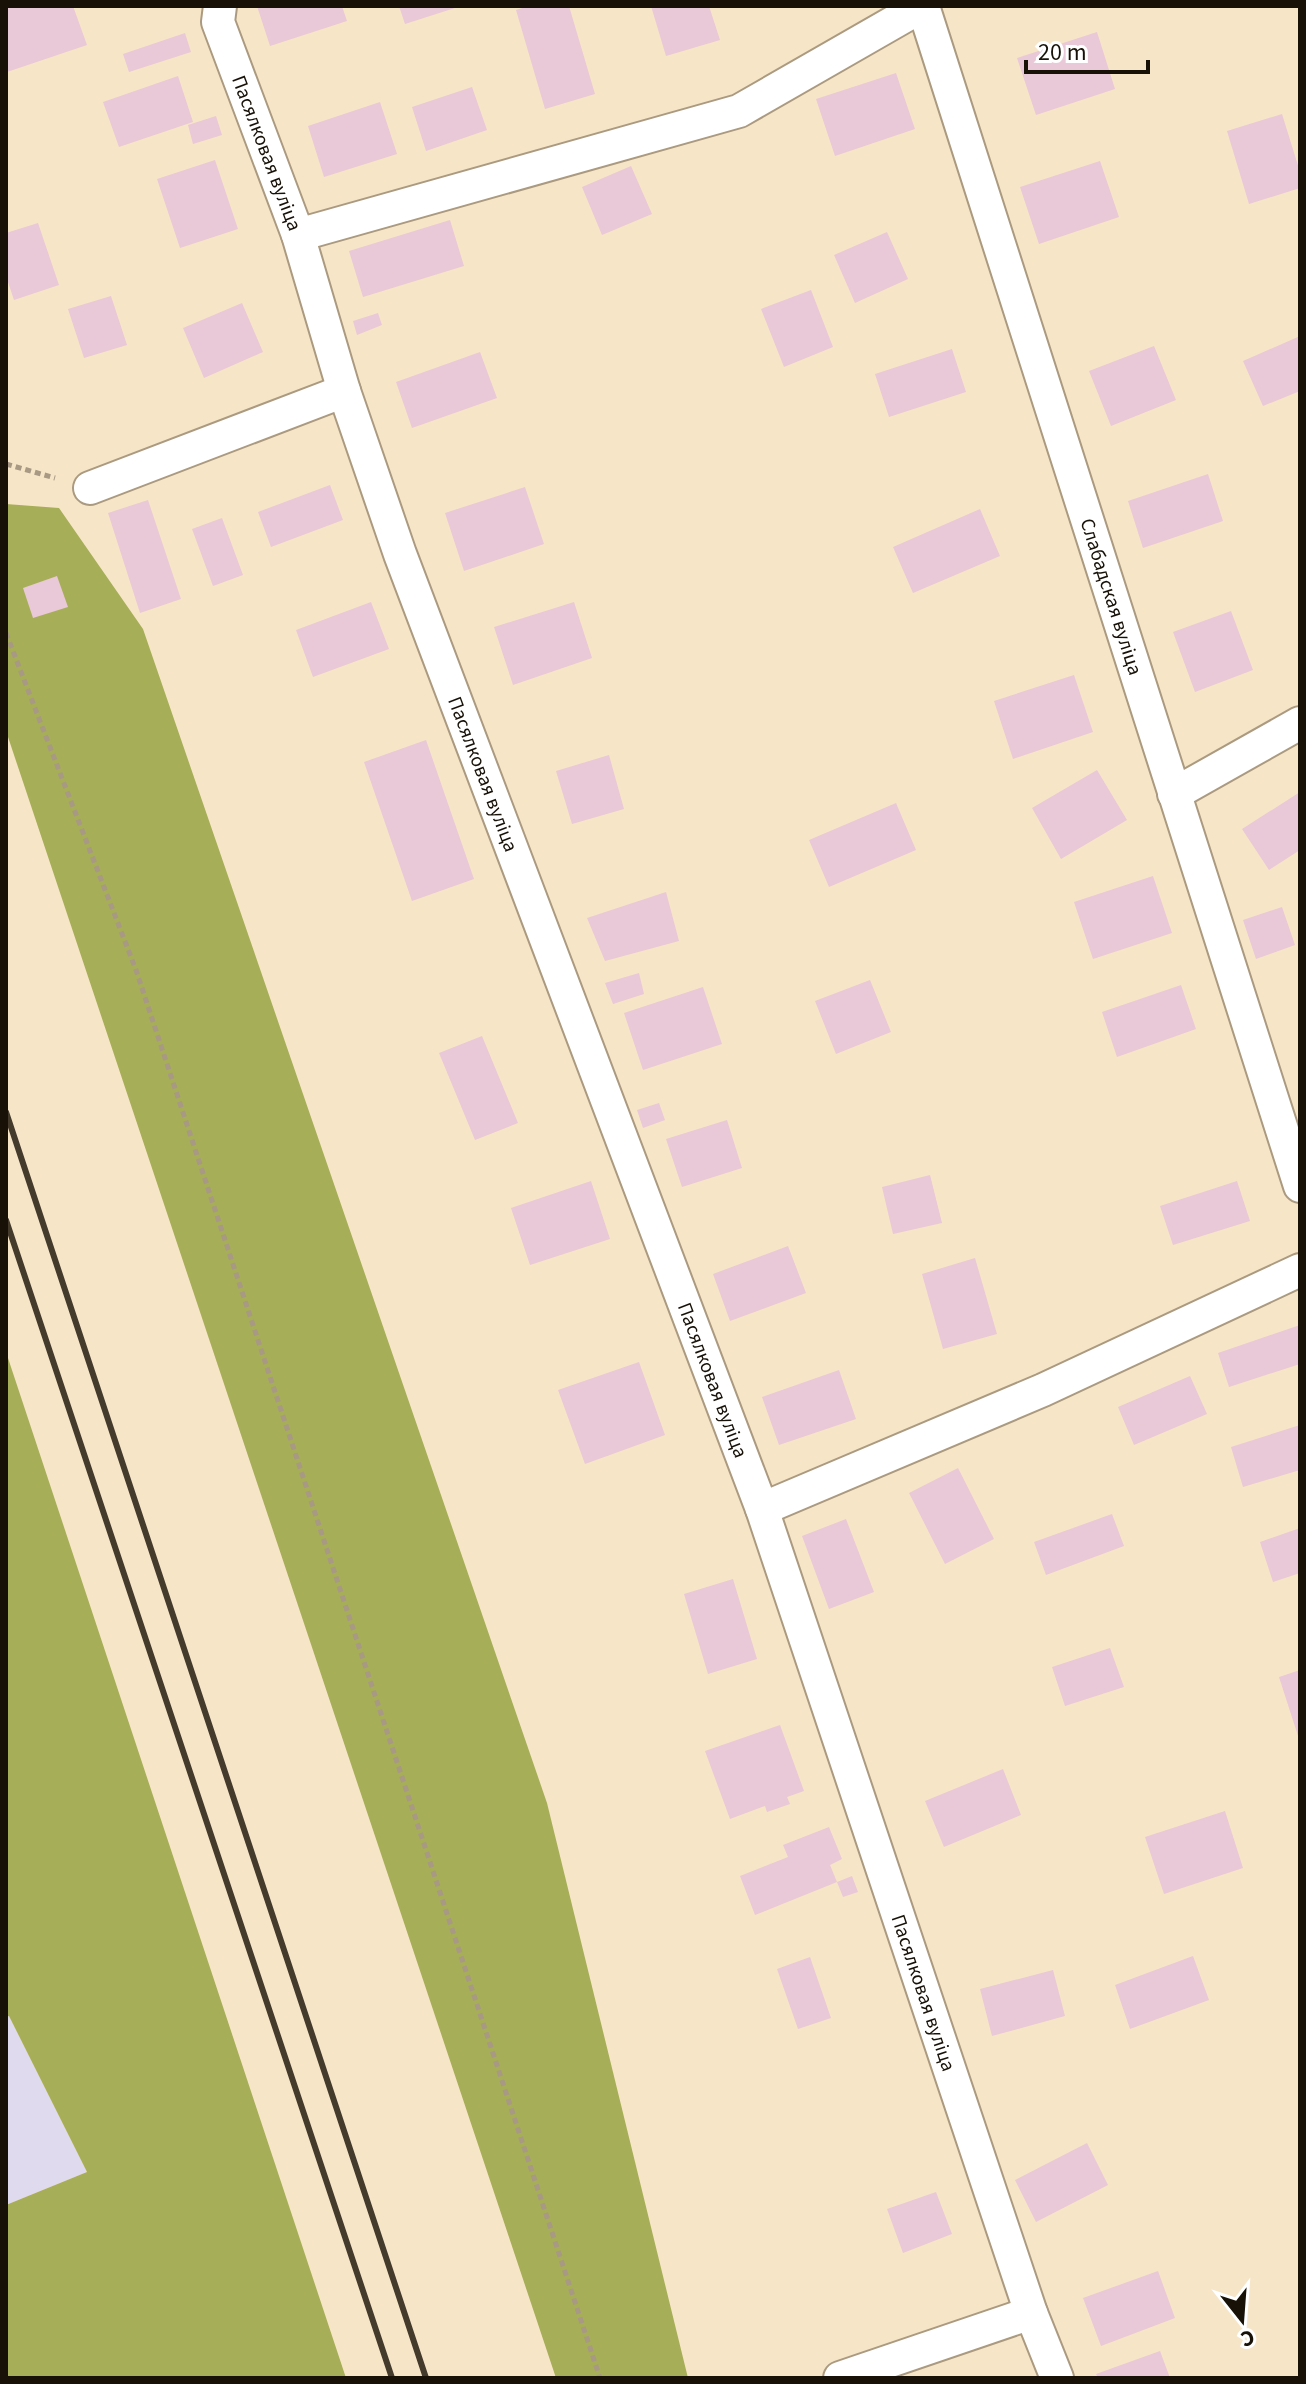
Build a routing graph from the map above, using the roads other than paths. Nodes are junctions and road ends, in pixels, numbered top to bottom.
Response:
1 (220, 6) edge
2 (922, 6) edge
3 (298, 235) junction
4 (344, 391) junction
5 (90, 488) road end
6 (1300, 723) edge
7 (1174, 794) junction
8 (1300, 1186) edge
9 (1300, 1270) edge
10 (762, 1509) junction
11 (1031, 2313) junction
12 (840, 2378) edge
13 (1057, 2378) edge

1 - 3 street, Пасялковая вуліца
2 - 3 street
2 - 7 street, Слабадская вуліца
3 - 4 street, Пасялковая вуліца
4 - 5 street
4 - 10 street, Пасялковая вуліца
6 - 7 street
7 - 8 street, Слабадская вуліца
9 - 10 street
10 - 11 street, Пасялковая вуліца
11 - 12 street
11 - 13 street, Пасялковая вуліца

